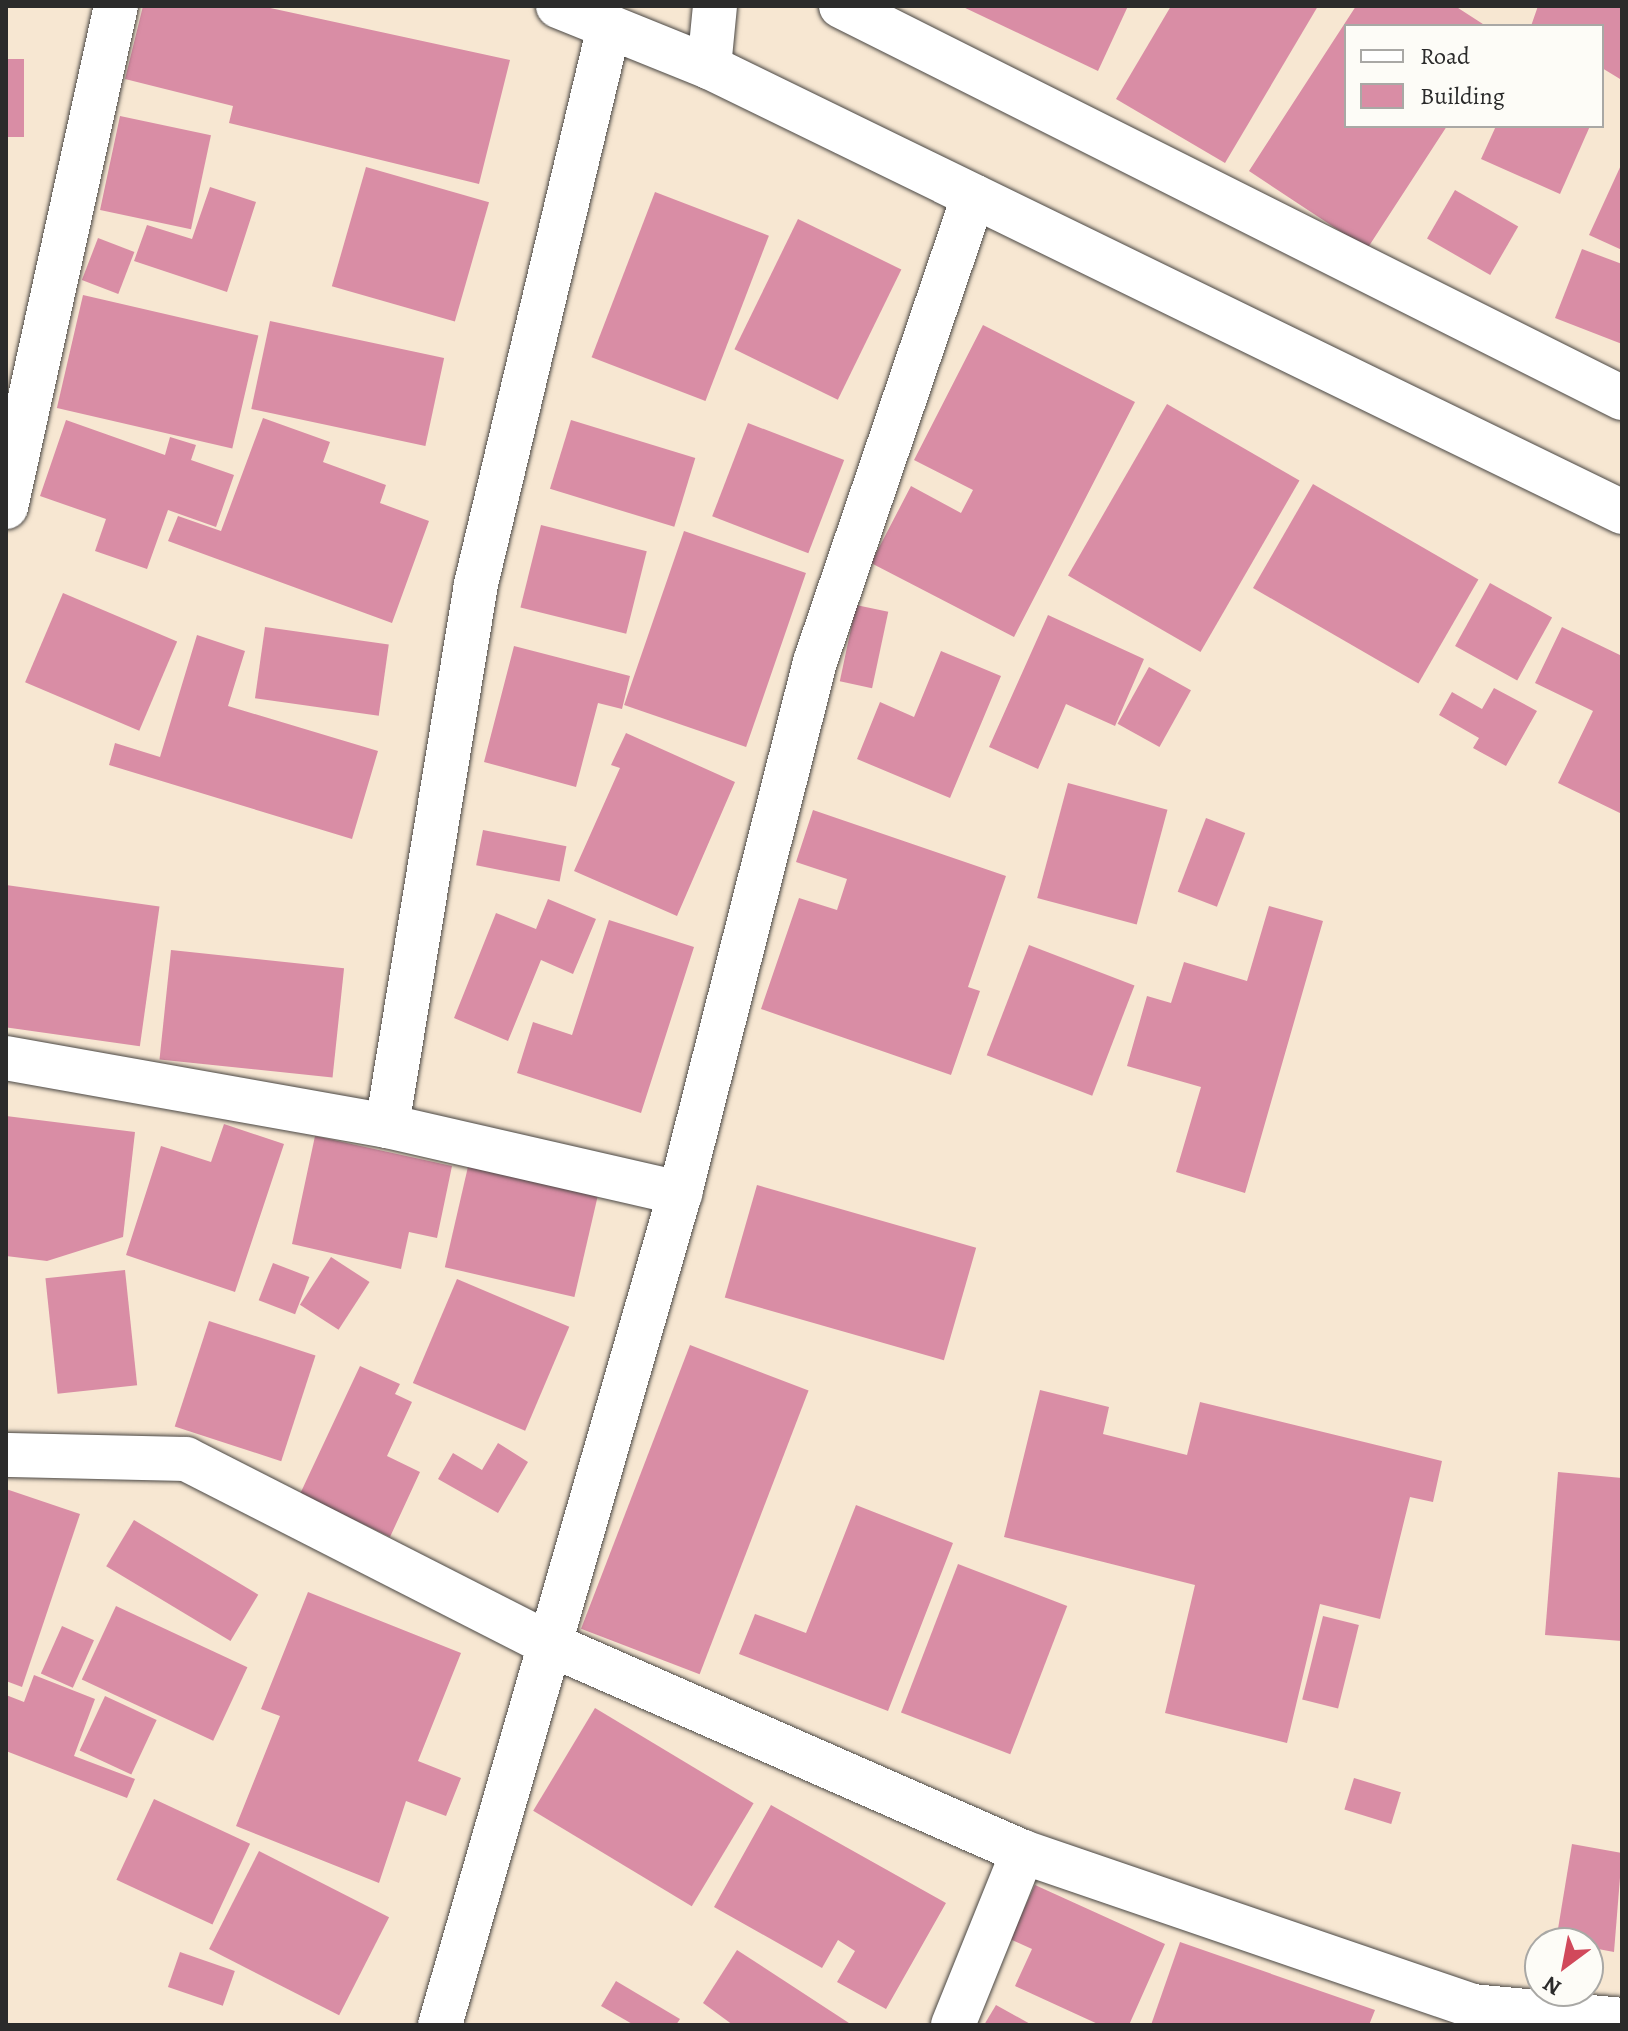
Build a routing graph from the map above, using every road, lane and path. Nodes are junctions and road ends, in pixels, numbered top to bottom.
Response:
1 (116, 6) edge
2 (558, 6) edge
3 (715, 6) edge
4 (841, 6) edge
5 (611, 17) edge
6 (709, 67) junction
7 (974, 196) junction
8 (1622, 398) edge
9 (9, 485) edge
10 (1622, 512) edge
11 (6, 1058) edge
12 (387, 1126) junction
13 (680, 1193) junction
14 (6, 1455) edge
15 (547, 1643) junction
16 (1023, 1852) junction
17 (1468, 2015) edge
18 (1622, 2020) edge
19 (440, 2025) edge
20 (953, 2025) edge

1 - 9 street
2 - 5 street
3 - 6 street
4 - 8 street
5 - 6 street
5 - 12 street
6 - 7 street
7 - 10 street
7 - 13 street
11 - 12 street
12 - 13 street
13 - 15 street
14 - 15 street
15 - 16 street
15 - 19 street
16 - 17 street
16 - 20 street
17 - 18 street

